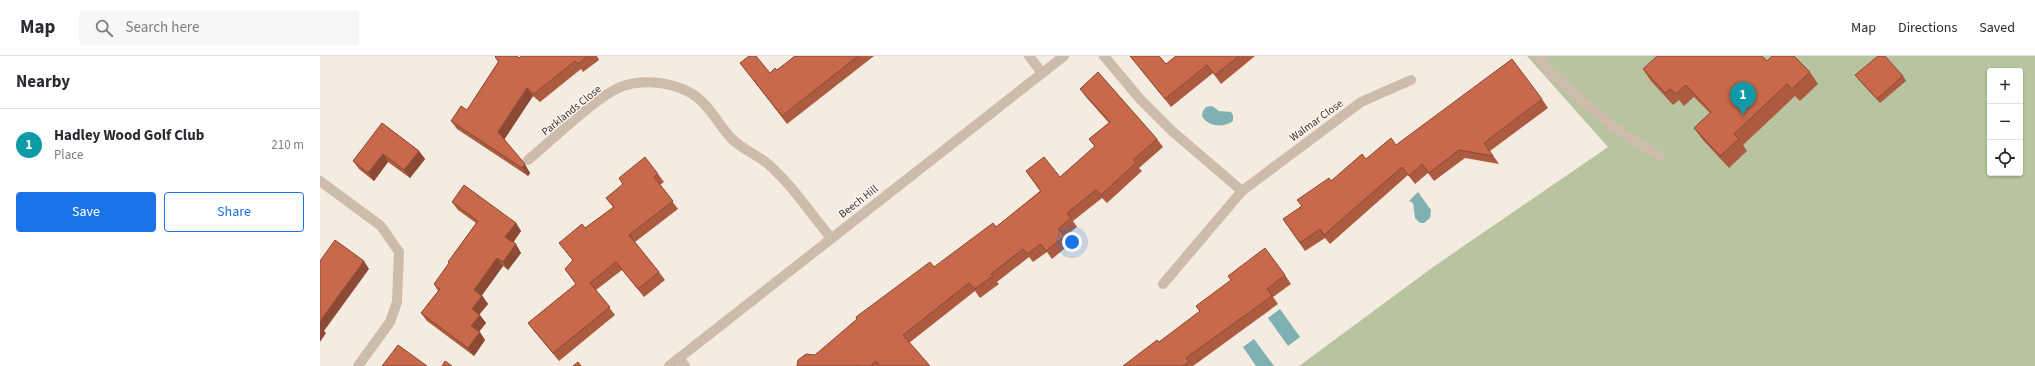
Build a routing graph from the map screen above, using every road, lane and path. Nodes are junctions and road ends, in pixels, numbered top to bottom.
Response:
1 (1029, 56) edge
2 (1064, 56) edge
3 (1104, 56) edge
4 (1538, 56) edge
5 (1042, 73) junction
6 (1411, 80) dead end
7 (1661, 157) dead end
8 (528, 160) dead end
9 (320, 182) edge
10 (1242, 191) junction
11 (831, 238) junction
12 (1163, 284) dead end
13 (682, 362) edge
14 (358, 366) edge
15 (669, 366) edge

1 - 5 street
2 - 5 street, Beech Hill
3 - 10 street
4 - 7 street
5 - 11 street, Beech Hill
6 - 10 street, Walmar Close
8 - 11 street, Parklands Close
9 - 14 street
10 - 12 street, Walmar Close
11 - 13 street, Beech Hill
13 - 15 street, Beech Hill

